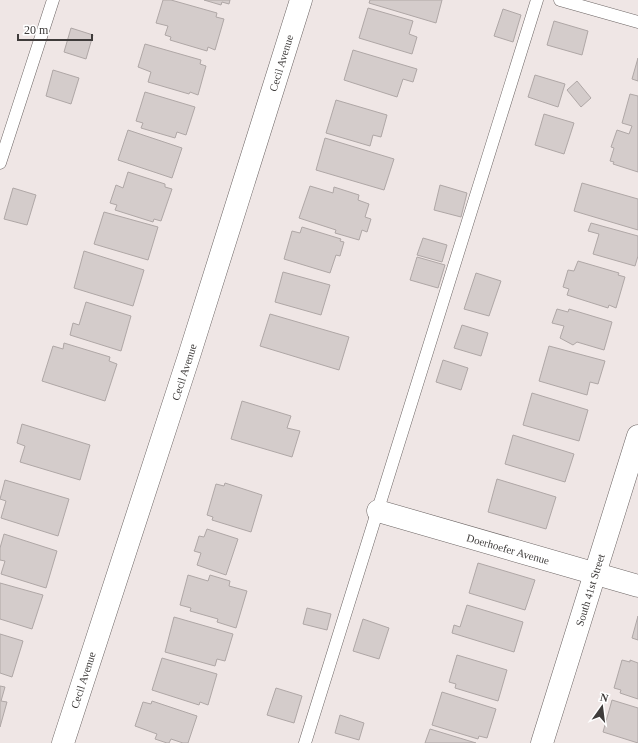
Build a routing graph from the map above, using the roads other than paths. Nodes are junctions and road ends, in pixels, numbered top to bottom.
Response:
1 (53, 0) edge
2 (301, 0) edge
3 (537, 0) edge
4 (560, 0) edge
5 (638, 22) edge
6 (0, 163) edge
7 (638, 436) edge
8 (378, 511) junction
9 (595, 574) junction
10 (638, 586) edge
11 (63, 743) edge
12 (305, 743) edge
13 (542, 743) edge

1 - 6 lane
2 - 11 street, Cecil Avenue
3 - 8 lane
4 - 5 lane
7 - 9 street, South 41st Street
8 - 9 street, Doerhoefer Avenue
8 - 12 lane
9 - 10 street, Doerhoefer Avenue
9 - 13 street, South 41st Street

